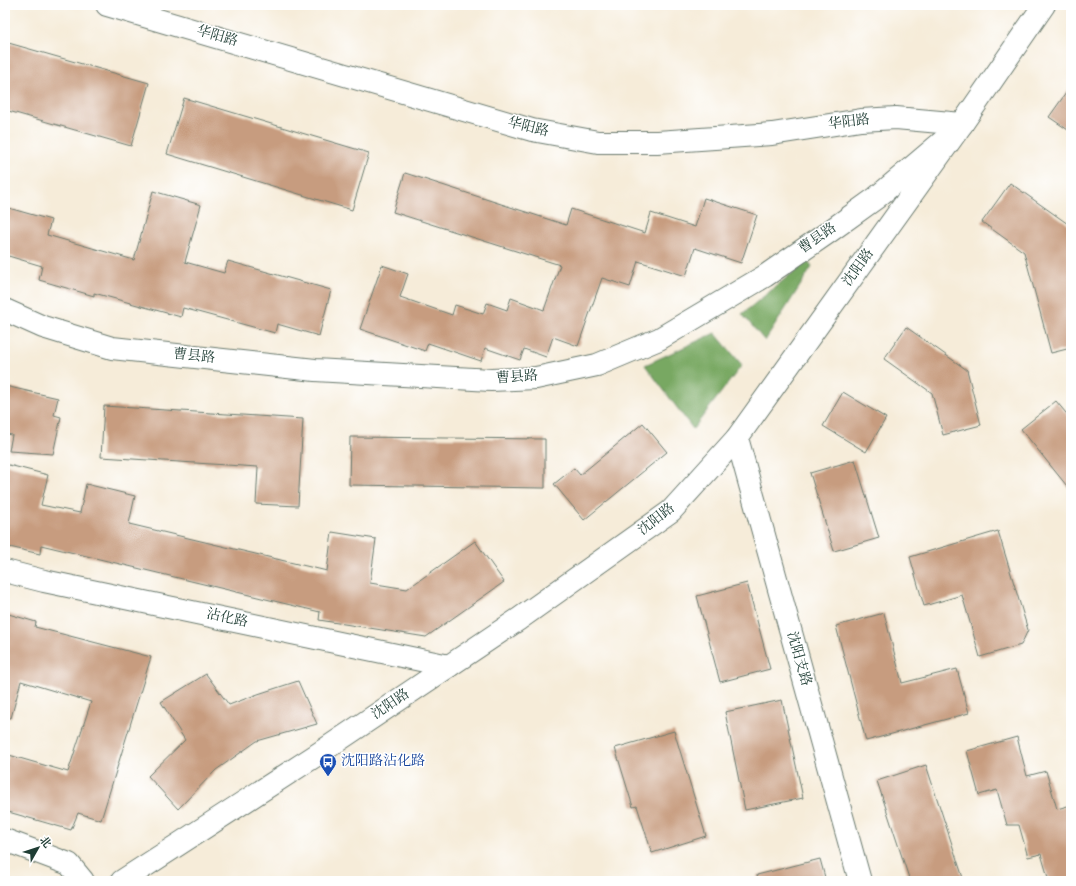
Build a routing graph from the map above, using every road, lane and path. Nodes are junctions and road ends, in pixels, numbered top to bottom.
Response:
1 (107, 5) edge
2 (1044, 5) edge
3 (962, 124) junction
4 (5, 310) edge
5 (736, 438) junction
6 (5, 571) edge
7 (450, 666) junction
8 (5, 840) edge
9 (83, 881) edge
10 (122, 881) edge
11 (860, 881) edge

1 - 3 street, 华阳路
2 - 3 street, 沈阳路
3 - 4 street, 曹县路
3 - 5 street, 沈阳路
5 - 7 street, 沈阳路
5 - 11 street, 沈阳支路
6 - 7 street, 沾化路
7 - 10 street, 沈阳路
8 - 9 street

